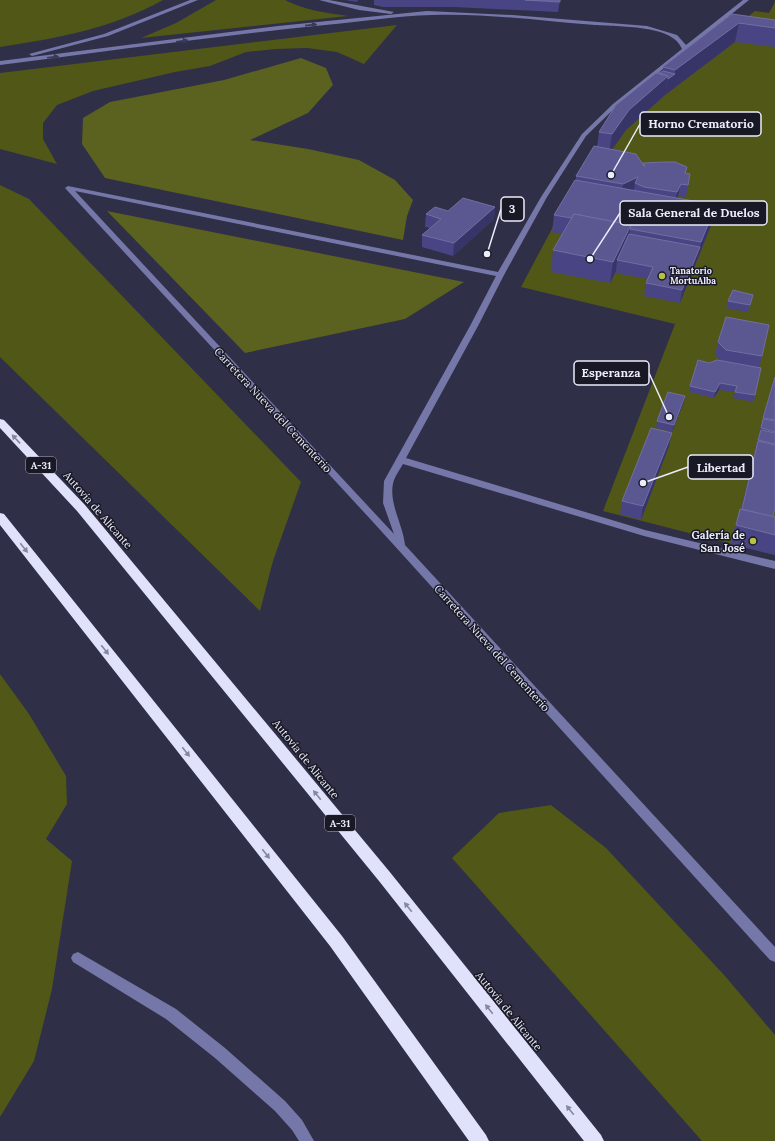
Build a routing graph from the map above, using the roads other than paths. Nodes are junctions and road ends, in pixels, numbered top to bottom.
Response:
1 (180, 0) edge
2 (195, 0) edge
3 (322, 0) edge
4 (746, 0) edge
5 (171, 10) junction
6 (433, 13) junction
7 (685, 50) junction
8 (0, 63) edge
9 (500, 275) junction
10 (0, 422) edge
11 (401, 460) junction
12 (0, 517) edge
13 (400, 547) junction
14 (775, 566) edge
15 (775, 956) edge
16 (78, 958) dead end
17 (308, 1141) edge
18 (480, 1141) edge
19 (595, 1141) edge

1 - 5 street
2 - 5 street
3 - 6 street
4 - 7 street
5 - 8 street
6 - 7 street
8 -> 6 street
7 - 9 street
9 - 11 street
9 - 13 street, Carretera Nueva del Cementerio
19 -> 10 highway, Autovía de Alicante / A-31
11 - 13 street
11 - 14 street
12 -> 18 highway
13 - 15 street, Carretera Nueva del Cementerio
16 - 17 street

